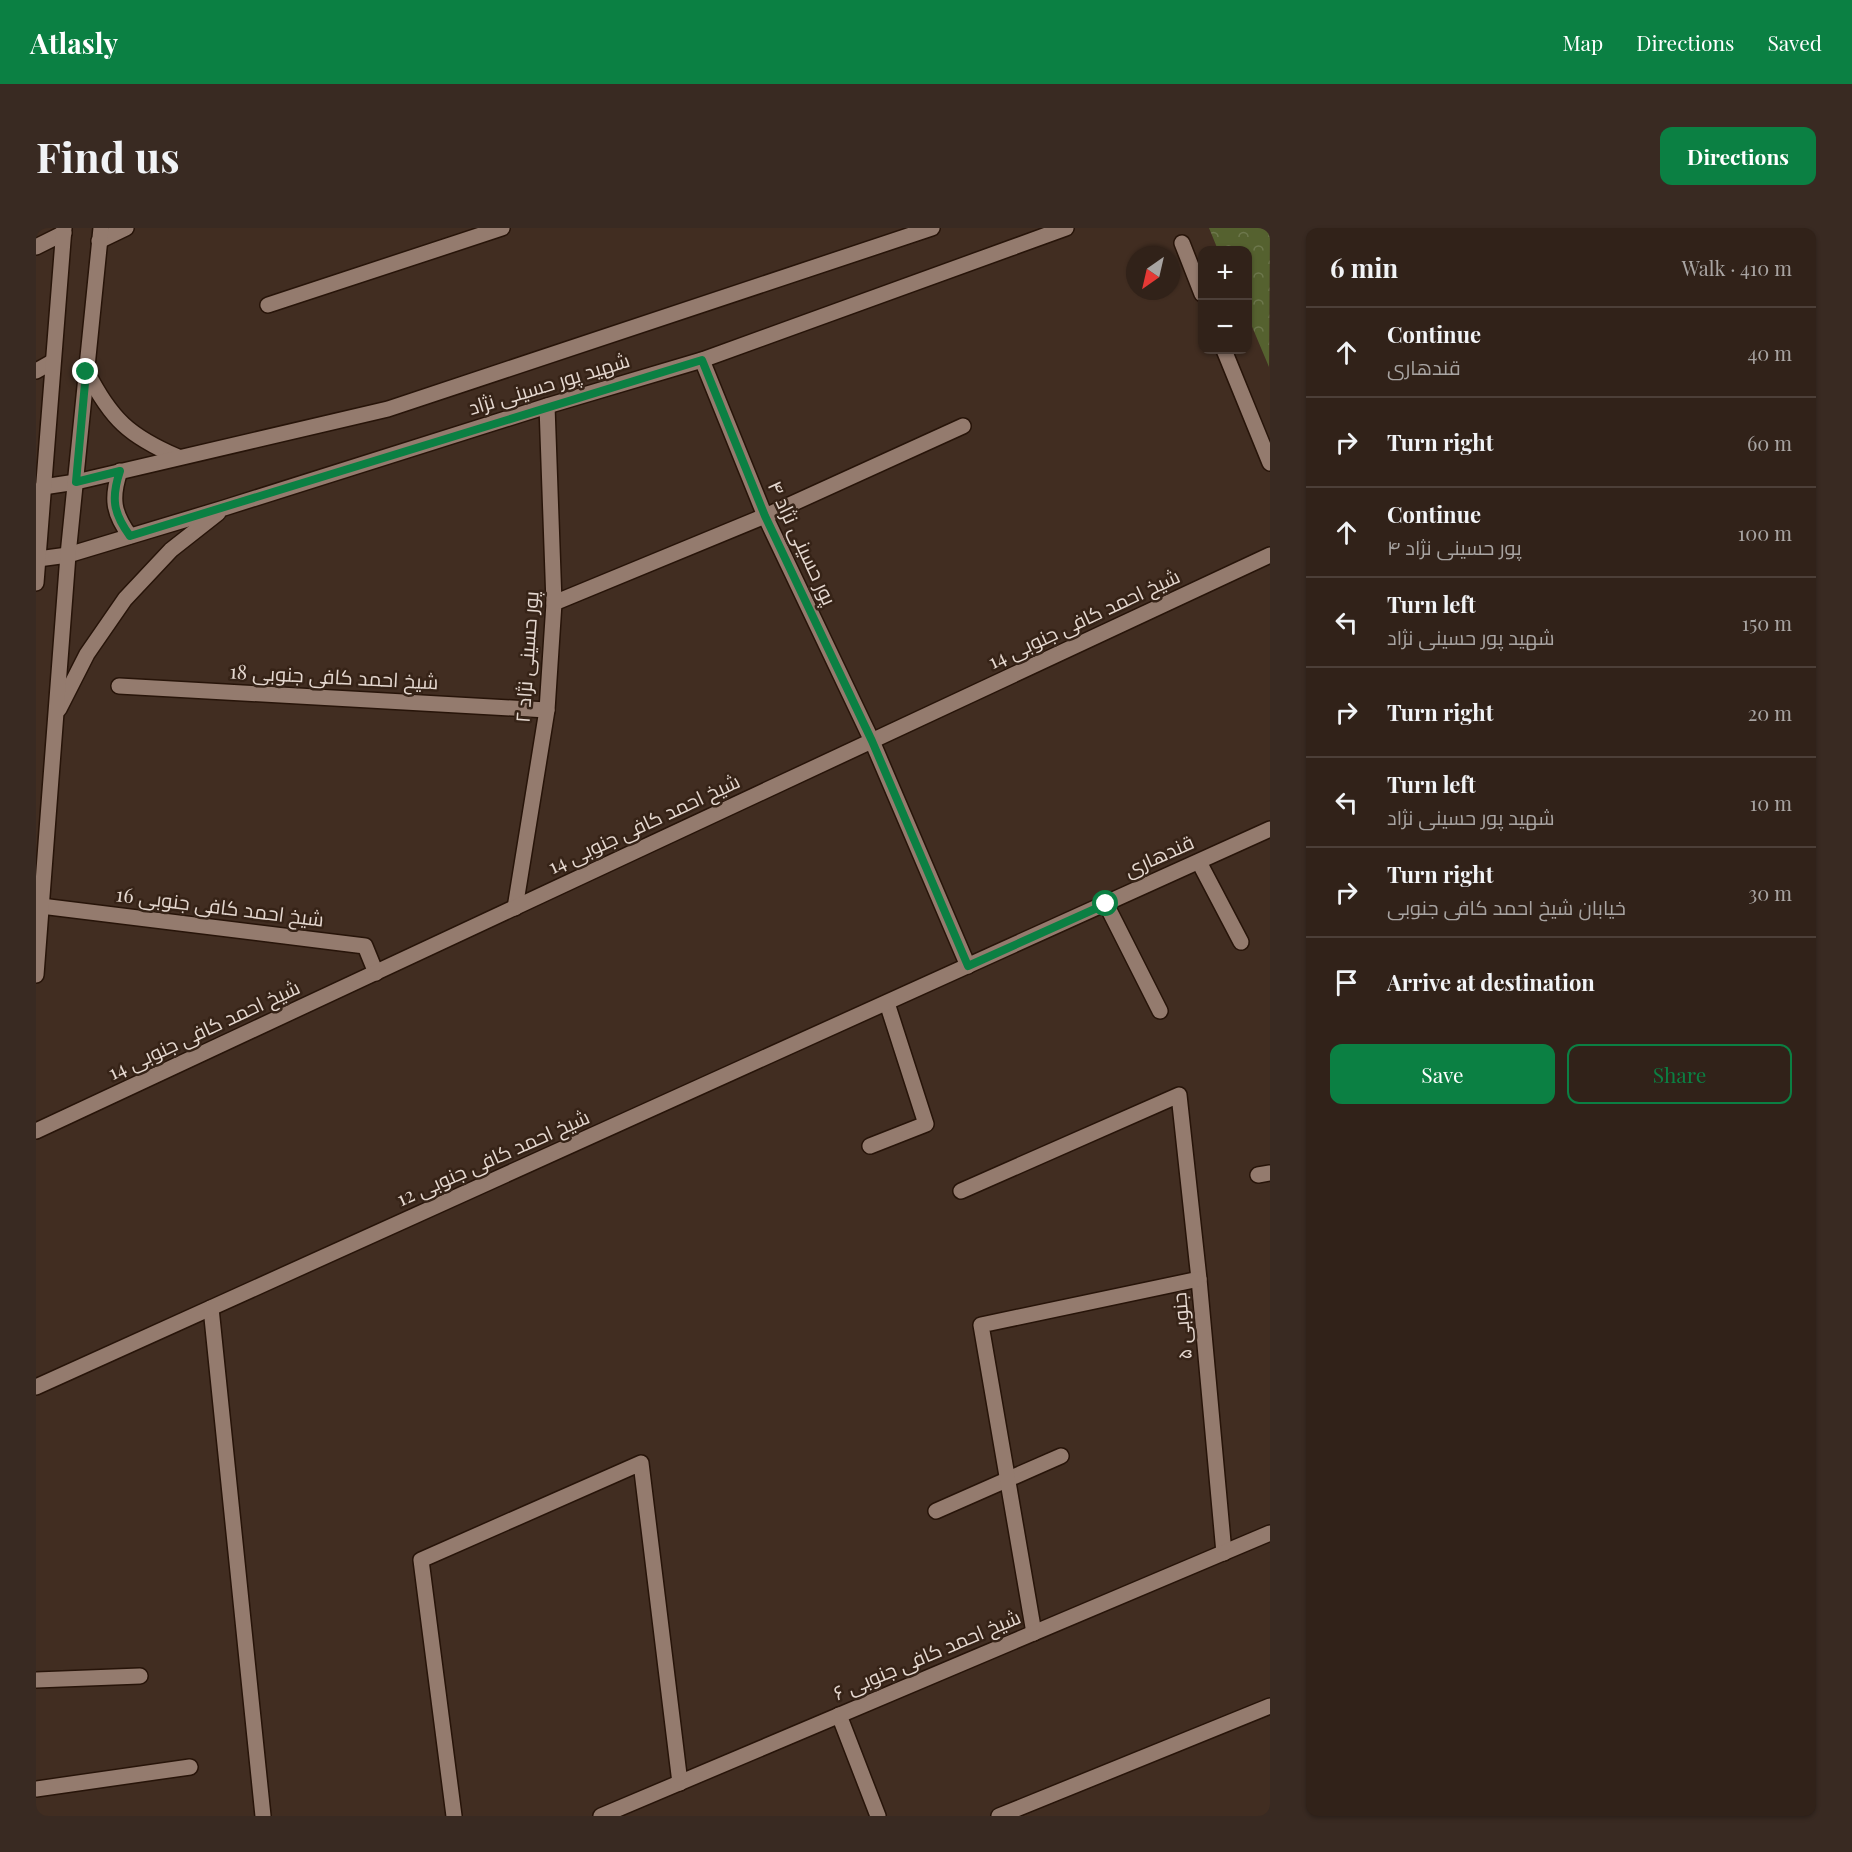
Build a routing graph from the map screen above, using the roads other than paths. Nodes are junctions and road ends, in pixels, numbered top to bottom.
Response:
1 (126, 228) edge
2 (502, 228) edge
3 (932, 228) edge
4 (1066, 228) edge
5 (64, 230) edge
6 (100, 235) edge
7 (1182, 243) dead end
8 (36, 247) edge
9 (1198, 282) edge
10 (268, 305) dead end
11 (1226, 354) edge
12 (702, 360) junction
13 (52, 362) junction
14 (36, 371) edge
15 (86, 372) junction
16 (547, 406) junction
17 (963, 426) dead end
18 (178, 457) junction
19 (1270, 464) edge
20 (120, 471) junction
21 (76, 482) junction
22 (43, 487) junction
23 (224, 508) junction
24 (765, 516) junction
25 (130, 536) junction
26 (68, 555) junction
27 (1270, 555) edge
28 (38, 559) junction
29 (36, 584) edge
30 (554, 603) junction
31 (119, 687) dead end
32 (547, 710) junction
33 (57, 714) junction
34 (872, 741) junction
35 (1270, 829) edge
36 (1199, 862) junction
37 (1106, 904) junction
38 (41, 906) junction
39 (515, 908) junction
40 (1240, 942) dead end
41 (968, 966) junction
42 (376, 973) junction
43 (36, 975) edge
44 (887, 1003) junction
45 (1160, 1011) dead end
46 (36, 1131) edge
47 (870, 1146) dead end
48 (961, 1191) dead end
49 (1199, 1279) junction
50 (211, 1308) junction
51 (36, 1387) edge
52 (1061, 1455) dead end
53 (1008, 1480) junction
54 (936, 1511) dead end
55 (1270, 1533) edge
56 (1224, 1553) junction
57 (1034, 1633) junction
58 (141, 1676) dead end
59 (36, 1680) edge
60 (1270, 1706) edge
61 (839, 1715) junction
62 (190, 1767) dead end
63 (680, 1783) junction
64 (36, 1789) edge
65 (264, 1816) edge
66 (454, 1816) edge
67 (601, 1816) edge
68 (878, 1816) edge
69 (999, 1816) edge

1 - 6 street
2 - 10 street
3 - 18 street, شهید پور حسینی نژاد
4 - 12 street, شهید پور حسینی نژاد
5 - 8 street
5 - 13 street
6 - 15 street
7 - 9 street
11 - 19 street
12 - 16 street, شهید پور حسینی نژاد
12 - 24 street, پور حسینی نژاد ۴
13 - 14 street
13 - 22 street
15 - 18 street
15 - 21 street
16 - 23 street, شهید پور حسینی نژاد
16 - 30 street, پور حسینی نژاد ۲
17 - 24 street
18 - 20 street, شهید پور حسینی نژاد
20 - 21 street, شهید پور حسینی نژاد
20 - 25 street
21 - 22 street, شهید پور حسینی نژاد
21 - 26 street
22 - 28 street
23 - 25 street, شهید پور حسینی نژاد
23 - 33 street
24 - 30 street
24 - 34 street, پور حسینی نژاد ۴
25 - 26 street, شهید پور حسینی نژاد
26 - 28 street, شهید پور حسینی نژاد
26 - 33 street
27 - 34 street, شیخ احمد کافی جنوبی 14
28 - 29 street
30 - 32 street, پور حسینی نژاد ۲
31 - 32 street, شیخ احمد کافی جنوبی 18
32 - 39 street, پور حسینی نژاد ۲
33 - 38 street
34 - 39 street, شیخ احمد کافی جنوبی 14
34 - 41 street, پور حسینی نژاد ۴
35 - 36 street, قندهاری
36 - 37 street, قندهاری
36 - 40 street
37 - 41 street, قندهاری
37 - 45 street
38 - 42 street, شیخ احمد کافی جنوبی 16
38 - 43 street
39 - 42 street, شیخ احمد کافی جنوبی 14
41 - 44 street, شیخ احمد کافی جنوبی 12
42 - 46 street, شیخ احمد کافی جنوبی 14
44 - 47 street
44 - 50 street, شیخ احمد کافی جنوبی 12
48 - 49 street, جنوبی ۵
49 - 53 street
49 - 56 street, جنوبی ۵
50 - 51 street, شیخ احمد کافی جنوبی 12
50 - 65 street
52 - 53 street
53 - 54 street
53 - 57 street
55 - 56 street, شیخ احمد کافی جنوبی ۶
56 - 57 street, شیخ احمد کافی جنوبی ۶
57 - 61 street, شیخ احمد کافی جنوبی ۶
58 - 59 street
60 - 69 street
61 - 63 street, شیخ احمد کافی جنوبی ۶
61 - 68 street
62 - 64 street
63 - 66 street
63 - 67 street, شیخ احمد کافی جنوبی ۶

